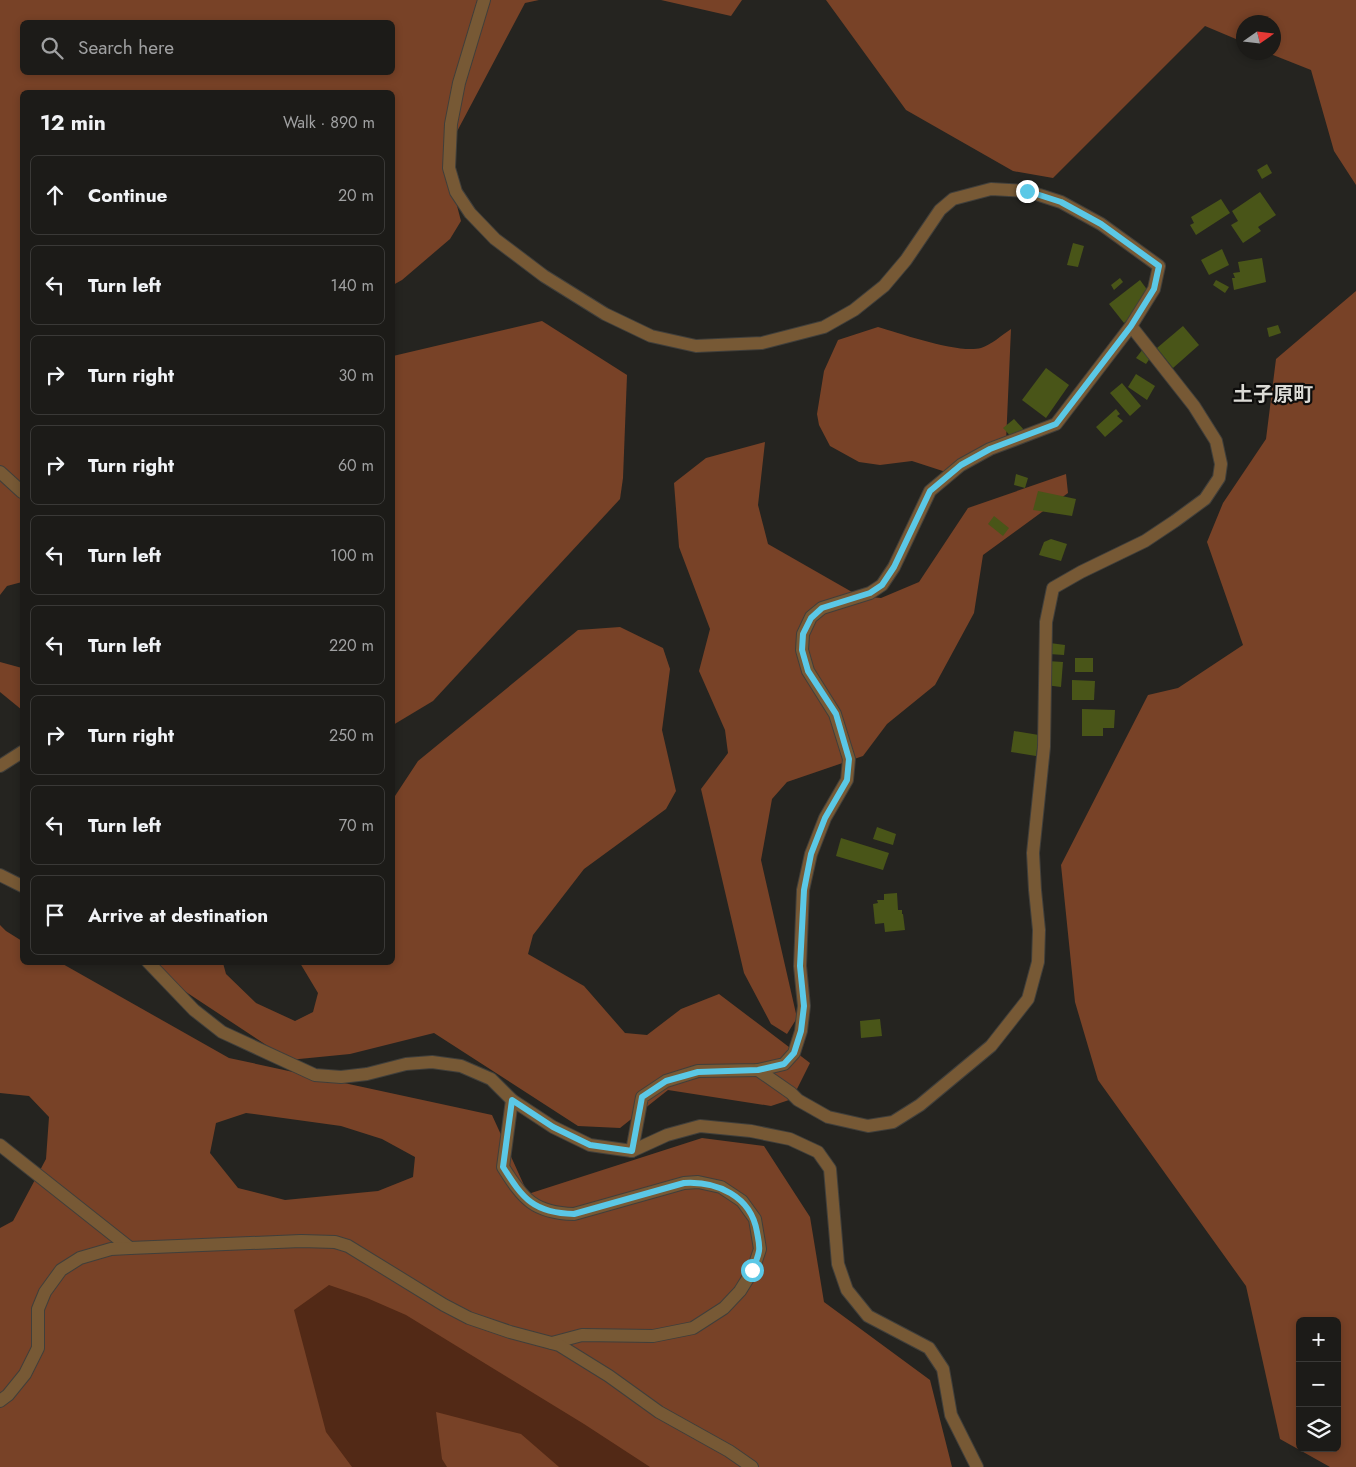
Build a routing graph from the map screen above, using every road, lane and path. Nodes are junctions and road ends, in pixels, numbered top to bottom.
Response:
1 (484, 0) edge
2 (1131, 326) junction
3 (0, 472) edge
4 (20, 490) edge
5 (20, 753) edge
6 (0, 766) edge
7 (0, 875) edge
8 (20, 885) edge
9 (151, 965) edge
10 (758, 1070) junction
11 (512, 1100) junction
12 (0, 1145) edge
13 (632, 1151) junction
14 (130, 1248) junction
15 (552, 1343) junction
16 (0, 1401) edge
17 (752, 1467) edge
18 (977, 1467) edge

1 - 2 street
2 - 10 street
2 - 10 street
3 - 4 street
5 - 6 street
7 - 8 street
9 - 11 street
10 - 13 street
11 - 13 street
11 - 15 street
12 - 14 street
13 - 18 street
14 - 15 street
14 - 16 street
15 - 17 street

